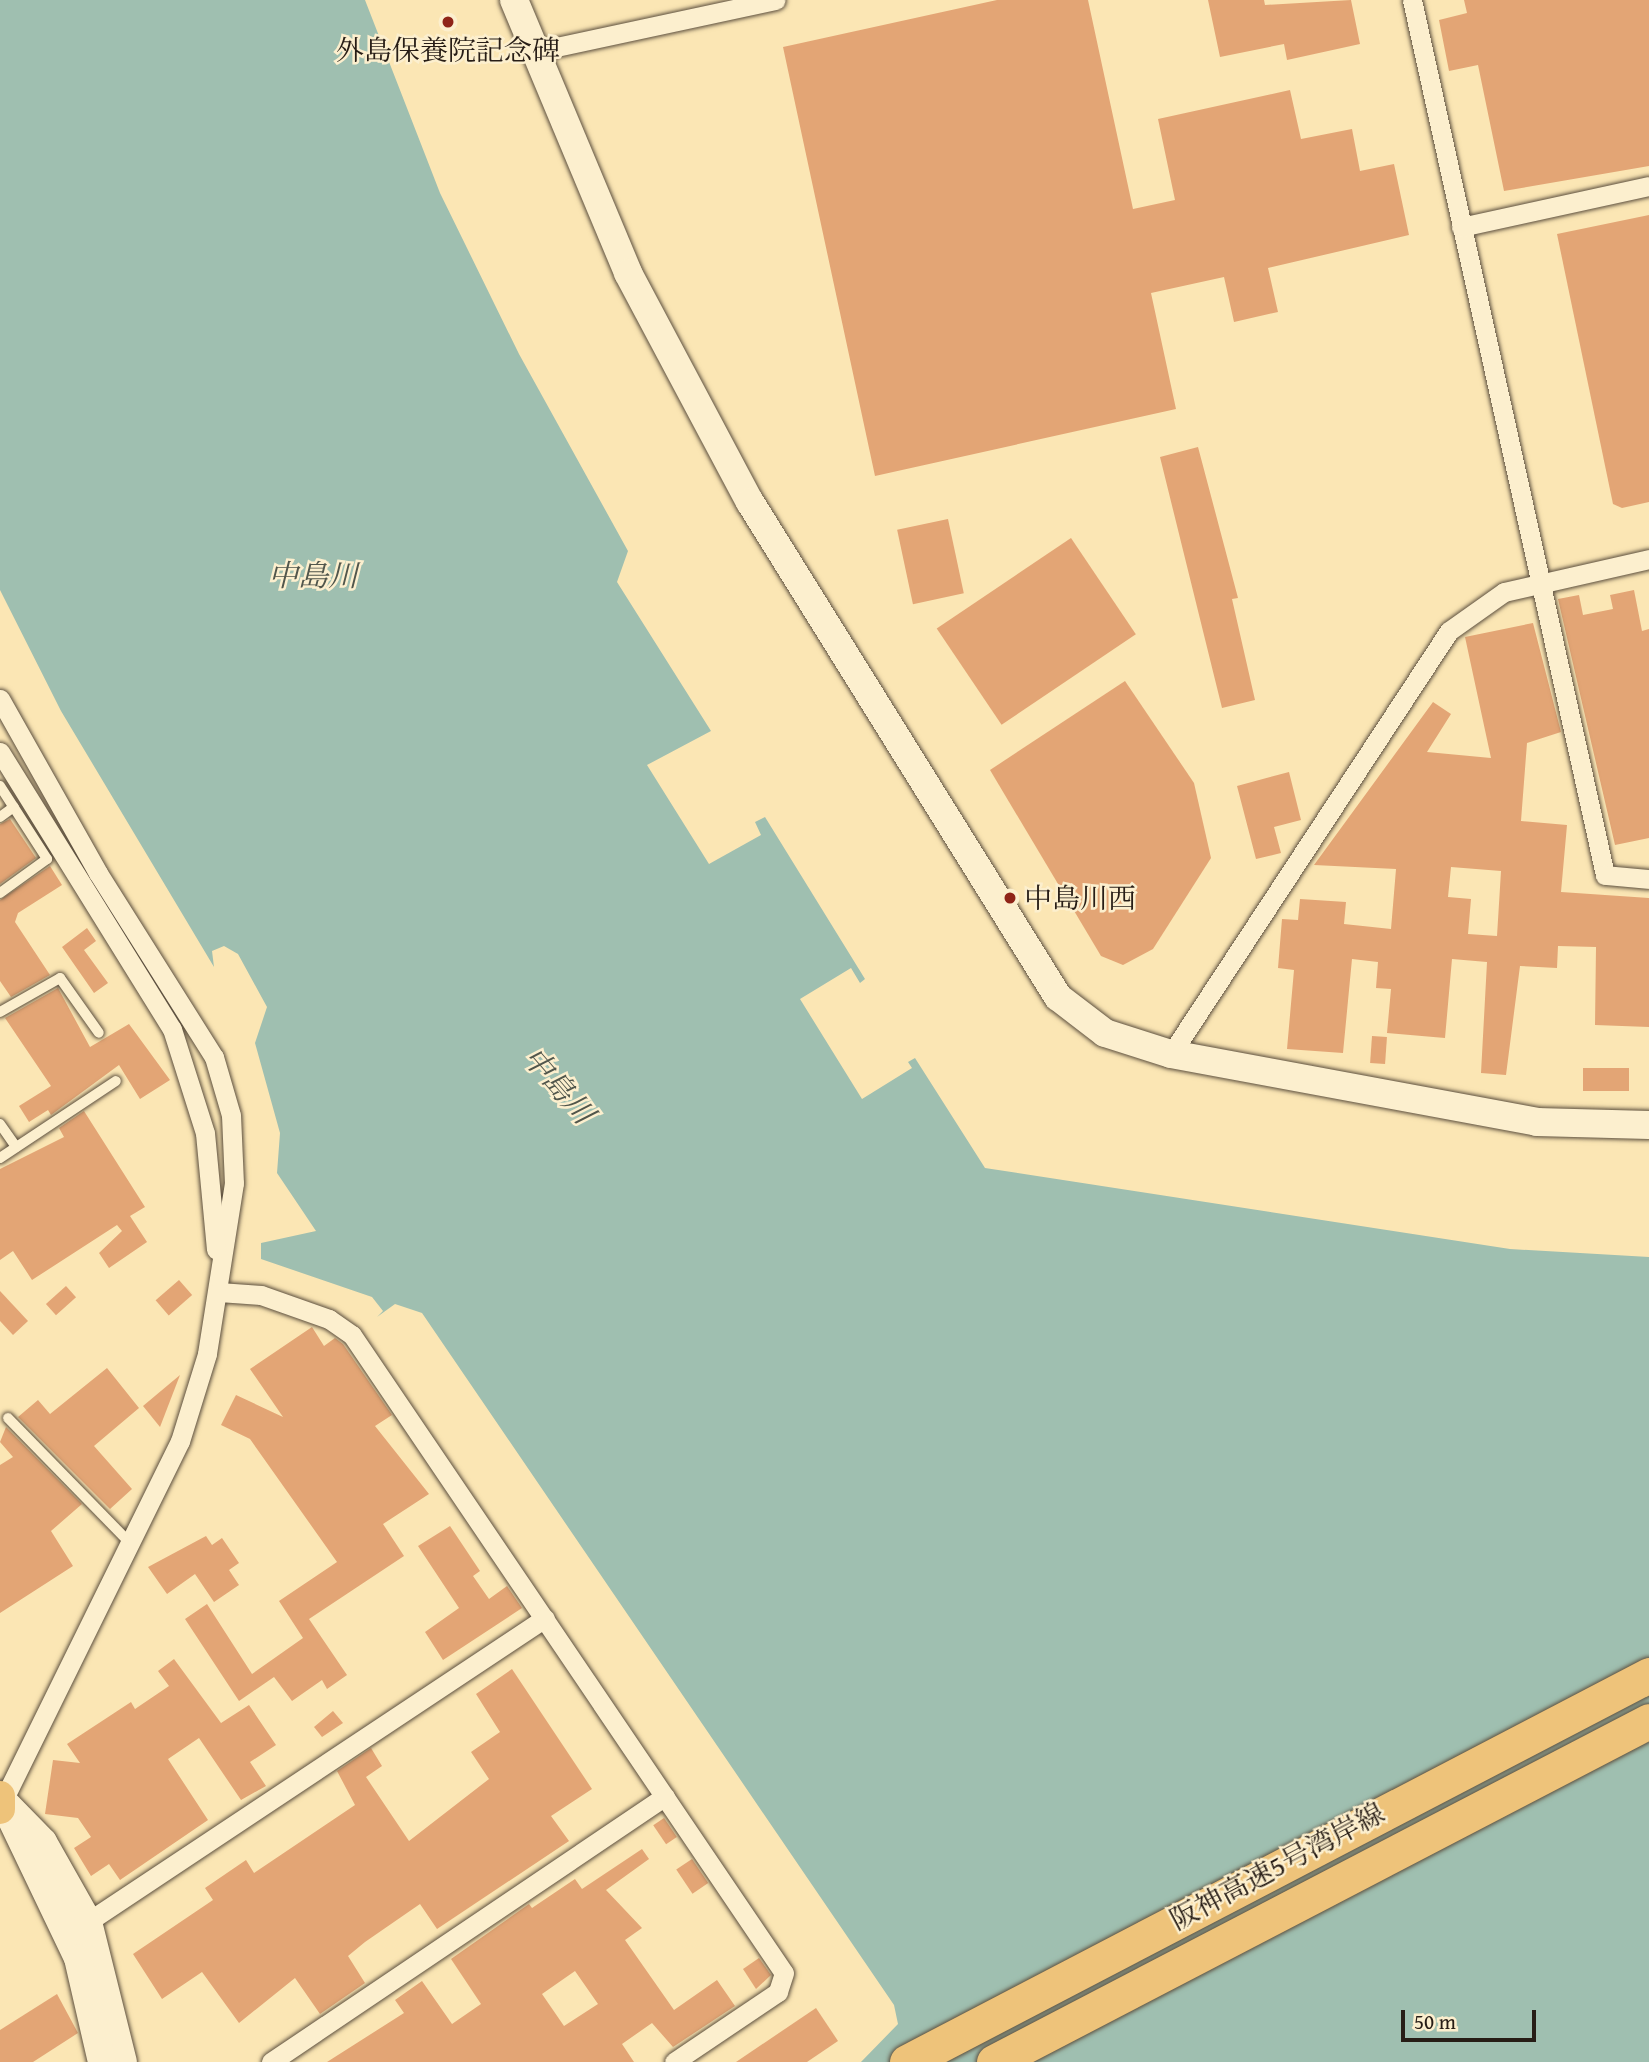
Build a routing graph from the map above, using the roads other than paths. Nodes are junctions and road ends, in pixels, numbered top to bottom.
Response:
1 (514, 0) edge
2 (775, 0) edge
3 (1412, 0) edge
4 (533, 52) junction
5 (1649, 186) edge
6 (1461, 228) junction
7 (1649, 559) edge
8 (1539, 582) junction
9 (0, 699) edge
10 (0, 752) edge
11 (0, 786) edge
12 (14, 807) junction
13 (0, 817) edge
14 (1649, 879) edge
15 (0, 892) edge
16 (0, 1012) edge
17 (99, 1033) dead end
18 (1171, 1054) junction
19 (117, 1081) dead end
20 (0, 1124) edge
21 (1649, 1125) edge
22 (16, 1147) junction
23 (0, 1157) edge
24 (219, 1292) junction
25 (8, 1418) dead end
26 (132, 1545) junction
27 (545, 1618) junction
28 (1649, 1675) edge
29 (1649, 1721) edge
30 (665, 1796) junction
31 (1, 1802) edge
32 (78, 1928) junction
33 (102, 2062) edge
34 (123, 2062) edge
35 (271, 2062) edge
36 (674, 2062) edge
37 (906, 2062) edge
38 (994, 2062) edge

1 - 4 street
2 - 4 street
3 - 6 street
4 - 18 street
5 - 6 street
6 - 8 street
7 - 8 street
8 - 14 street
8 - 18 street
9 - 24 street
10 - 24 street
11 - 12 lane
12 - 13 lane
12 - 15 lane
16 - 17 lane
18 - 21 street
19 - 22 lane
20 - 22 lane
22 - 23 lane
24 - 26 street
24 - 27 street
25 - 26 lane
26 - 31 street
27 - 30 street
27 - 32 street
28 - 37 highway, 阪神高速5号湾岸線
29 - 38 highway, 阪神高速5号湾岸線
30 - 35 street
30 - 36 street
31 - 32 street
32 - 33 street
32 - 34 street

